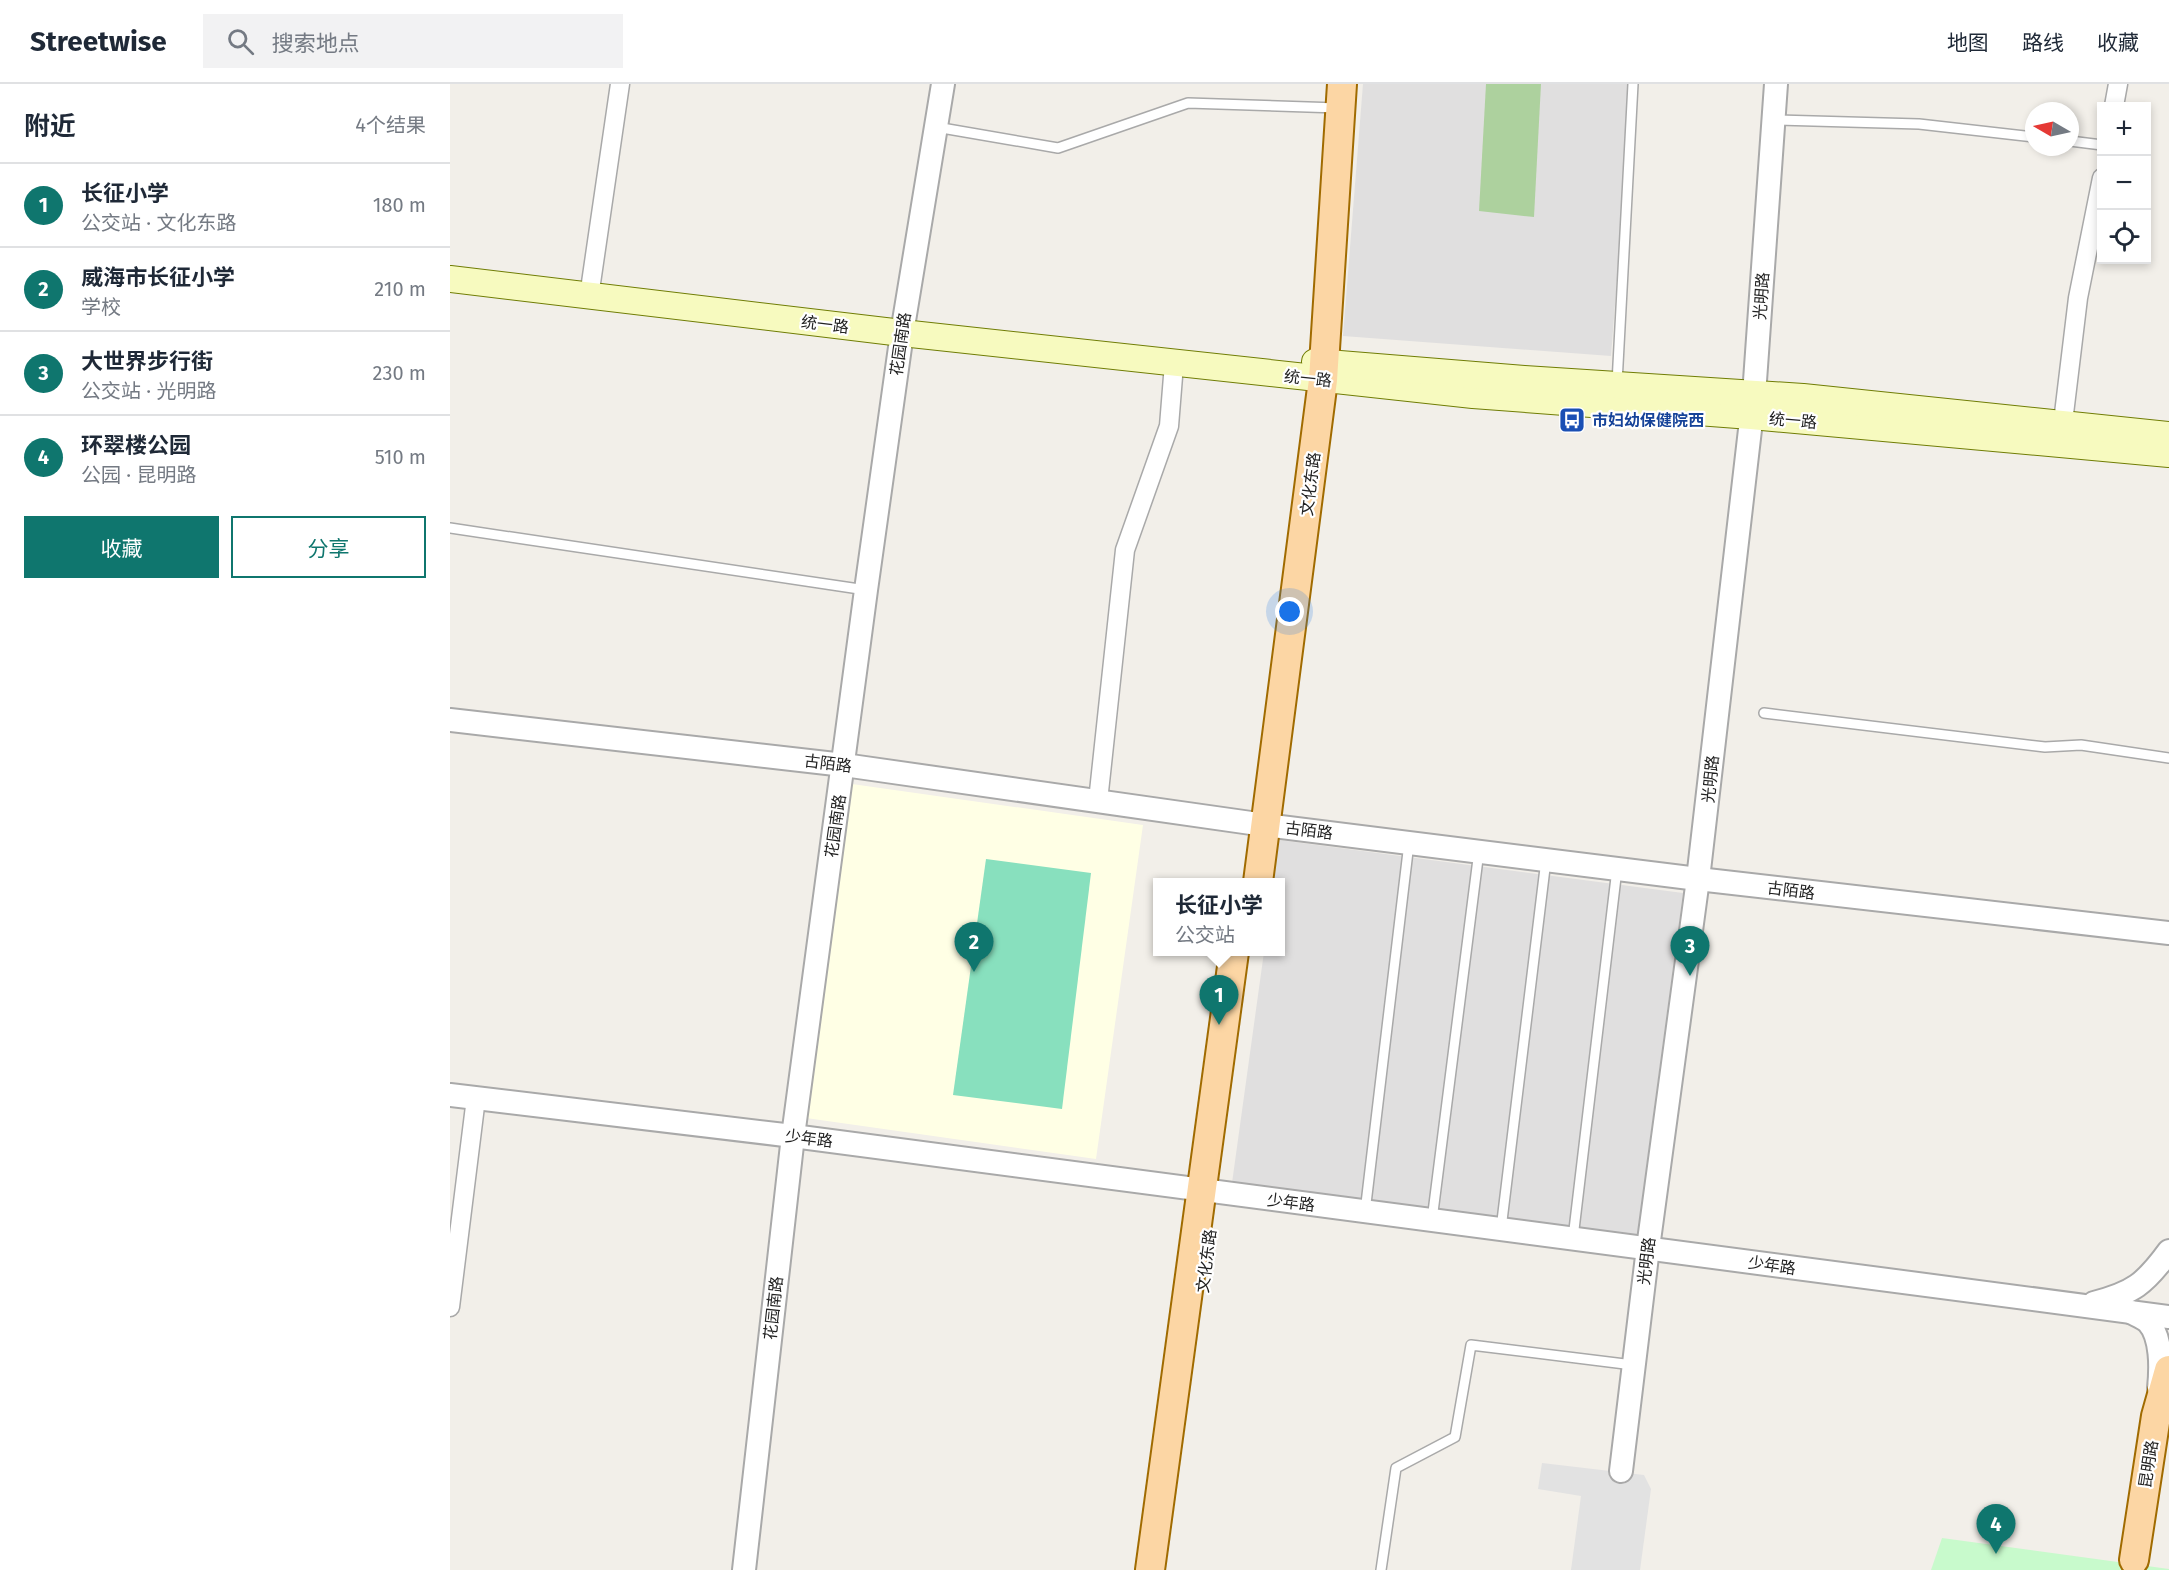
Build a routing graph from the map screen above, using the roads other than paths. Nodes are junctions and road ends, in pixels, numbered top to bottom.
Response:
1 (620, 84) edge
2 (944, 84) edge
3 (1633, 84) edge
4 (1776, 84) edge
5 (2118, 84) edge
6 (1333, 96) edge
7 (2116, 102) edge
8 (1774, 120) junction
9 (936, 128) junction
10 (2025, 136) edge
11 (2079, 142) edge
12 (2097, 144) edge
13 (2097, 203) edge
14 (450, 267) edge
15 (450, 279) edge
16 (591, 283) junction
17 (903, 325) junction
18 (1174, 364) junction
19 (1315, 370) junction
20 (1616, 385) junction
21 (1753, 406) junction
22 (2063, 423) junction
23 (2169, 435) edge
24 (2169, 454) edge
25 (450, 528) edge
26 (866, 590) junction
27 (1764, 713) dead end
28 (450, 720) edge
29 (2169, 758) edge
30 (844, 765) junction
31 (1098, 801) junction
32 (1259, 824) junction
33 (1409, 843) junction
34 (1479, 852) junction
35 (1546, 860) junction
36 (1617, 869) junction
37 (1245, 878) edge
38 (1258, 878) edge
39 (1698, 879) junction
40 (2169, 933) edge
41 (1233, 956) edge
42 (1247, 956) edge
43 (450, 1095) edge
44 (476, 1098) junction
45 (793, 1136) junction
46 (1208, 1191) junction
47 (1365, 1212) junction
48 (1432, 1220) junction
49 (1501, 1229) junction
50 (1573, 1238) junction
51 (1648, 1248) junction
52 (2169, 1251) edge
53 (2085, 1306) junction
54 (450, 1307) edge
55 (2131, 1312) junction
56 (2169, 1317) edge
57 (1633, 1365) junction
58 (2169, 1370) edge
59 (2162, 1424) edge
60 (1621, 1471) dead end
61 (2134, 1560) dead end
62 (744, 1570) edge
63 (1150, 1570) edge
64 (1166, 1570) edge
65 (1381, 1570) edge

1 - 16 street
2 - 9 street, 花园南路
3 - 20 lane
4 - 8 street, 光明路
5 - 7 street
6 - 9 lane
6 - 19 main road, 文化东路
8 - 10 lane
8 - 21 street, 光明路
9 - 17 street, 花园南路
11 - 12 lane
13 - 22 street
14 - 16 main road, 统一路
15 - 17 main road, 统一路
16 - 17 main road, 统一路
17 - 18 main road, 统一路
17 - 19 main road, 统一路
17 - 26 street, 花园南路
18 - 19 main road, 统一路
18 - 31 street
19 - 20 main road, 统一路
19 - 21 main road, 统一路
19 - 32 main road, 文化东路
20 - 21 main road, 统一路
21 - 22 main road, 统一路
21 - 24 main road, 统一路
21 - 39 street, 光明路
22 - 23 main road, 统一路
25 - 26 lane
26 - 30 street, 花园南路
27 - 29 lane
28 - 30 street, 古陌路
30 - 31 street, 古陌路
30 - 45 street, 花园南路
31 - 32 street, 古陌路
32 - 33 street, 古陌路
32 - 37 main road
32 - 38 main road, 文化东路
33 - 34 street, 古陌路
33 - 47 lane
34 - 35 street, 古陌路
34 - 48 lane
35 - 36 street, 古陌路
35 - 49 lane
36 - 39 street, 古陌路
36 - 50 lane
39 - 40 street, 古陌路
39 - 51 street, 光明路
41 - 46 main road
42 - 46 main road, 文化东路
43 - 44 street, 少年路
44 - 45 street, 少年路
44 - 54 street
45 - 46 street, 少年路
45 - 62 street, 花园南路
46 - 47 street, 少年路
46 - 63 main road
46 - 64 main road, 文化东路
47 - 48 street, 少年路
48 - 49 street, 少年路
49 - 50 street, 少年路
50 - 51 street, 少年路
51 - 53 street, 少年路
51 - 57 street, 光明路
52 - 53 street
53 - 55 street, 少年路
55 - 56 street, 少年路
55 - 59 street
57 - 60 street, 光明路
57 - 65 lane
58 - 59 main road, 昆明路
59 - 61 main road, 昆明路

